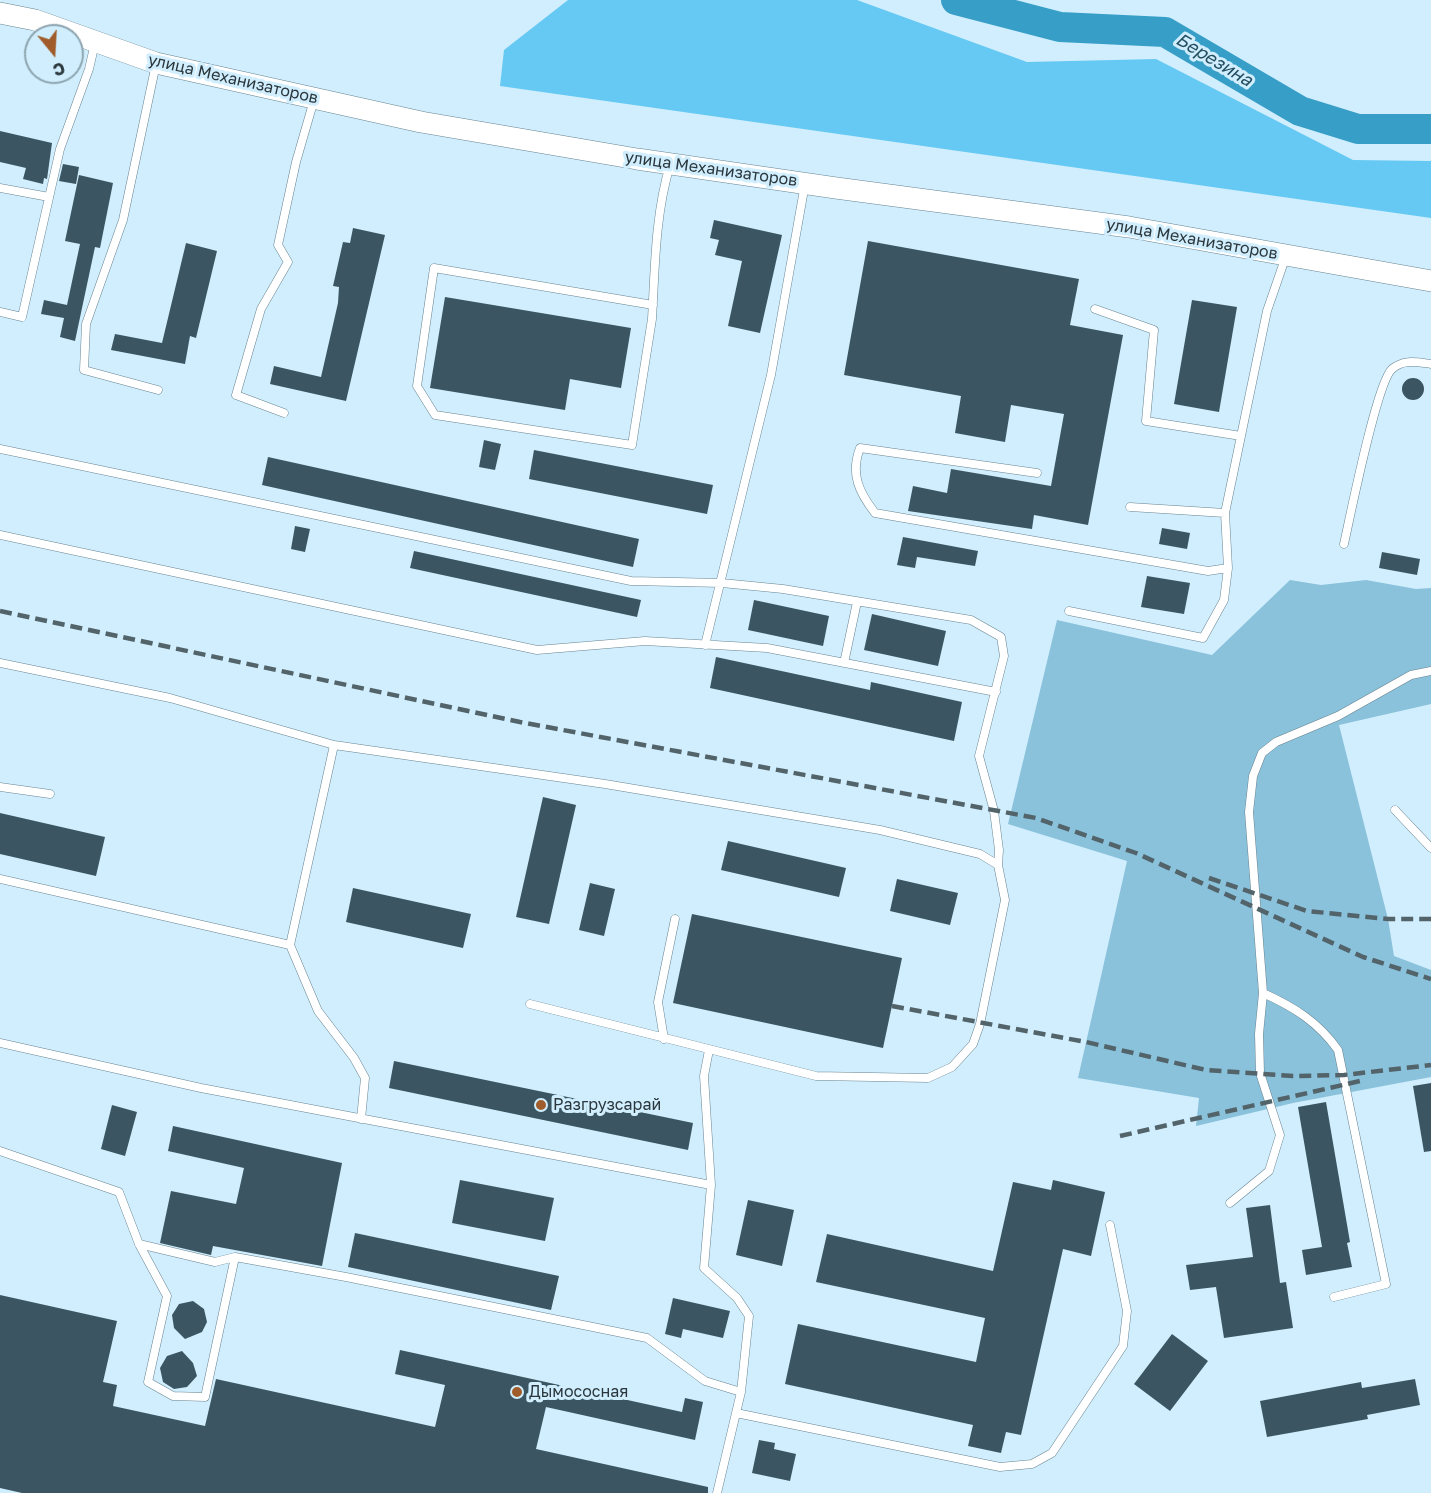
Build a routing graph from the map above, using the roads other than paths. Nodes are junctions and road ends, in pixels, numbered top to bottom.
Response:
1 (0, 13) edge
2 (95, 43) junction
3 (156, 63) junction
4 (315, 98) junction
5 (670, 164) junction
6 (805, 182) junction
7 (0, 188) edge
8 (49, 197) junction
9 (1287, 255) junction
10 (1431, 281) edge
11 (653, 304) junction
12 (1095, 309) dead end
13 (0, 312) edge
14 (1431, 364) edge
15 (158, 390) dead end
16 (284, 413) dead end
17 (1241, 436) junction
18 (0, 448) edge
19 (1037, 473) dead end
20 (1130, 507) dead end
21 (1225, 513) junction
22 (0, 535) edge
23 (1344, 544) dead end
24 (1228, 568) junction
25 (722, 583) junction
26 (858, 602) junction
27 (1069, 611) dead end
28 (705, 645) junction
29 (0, 663) edge
30 (844, 663) junction
31 (1431, 671) edge
32 (996, 692) junction
33 (334, 746) junction
34 (0, 787) edge
35 (50, 794) dead end
36 (1395, 810) dead end
37 (1431, 848) edge
38 (998, 865) junction
39 (0, 879) edge
40 (675, 919) dead end
41 (290, 945) junction
42 (1263, 993) junction
43 (530, 1004) dead end
44 (664, 1039) junction
45 (0, 1043) edge
46 (709, 1050) junction
47 (361, 1119) junction
48 (0, 1151) edge
49 (711, 1185) junction
50 (1230, 1203) dead end
51 (1110, 1226) dead end
52 (139, 1244) junction
53 (235, 1257) junction
54 (1334, 1297) dead end
55 (741, 1392) junction
56 (736, 1413) junction
57 (717, 1493) edge

1 - 2 street, улица Механизаторов
2 - 3 street, улица Механизаторов
2 - 8 lane
3 - 4 street, улица Механизаторов
3 - 15 lane
4 - 5 street, улица Механизаторов
4 - 16 lane
5 - 6 street, улица Механизаторов
5 - 11 lane
6 - 9 street, улица Механизаторов
6 - 25 lane
7 - 8 lane
8 - 13 lane
9 - 10 street, улица Механизаторов
9 - 17 lane
11 - 11 lane
12 - 17 lane
14 - 23 lane
17 - 21 lane
18 - 25 lane
19 - 24 lane
20 - 21 lane
21 - 24 lane
22 - 28 lane
24 - 27 lane
25 - 26 lane
25 - 28 lane
26 - 30 lane
26 - 32 lane
28 - 30 lane
29 - 33 lane
30 - 32 lane
31 - 42 lane
32 - 38 lane
33 - 38 lane
33 - 41 lane
34 - 35 lane
36 - 37 lane
38 - 46 lane
39 - 41 lane
40 - 44 lane
41 - 47 lane
42 - 50 lane
42 - 54 lane
43 - 44 lane
44 - 46 lane
45 - 47 lane
46 - 49 lane
47 - 49 lane
48 - 52 lane
49 - 55 lane
51 - 56 lane
52 - 53 lane
52 - 53 lane
53 - 55 lane
55 - 56 lane
56 - 57 lane

